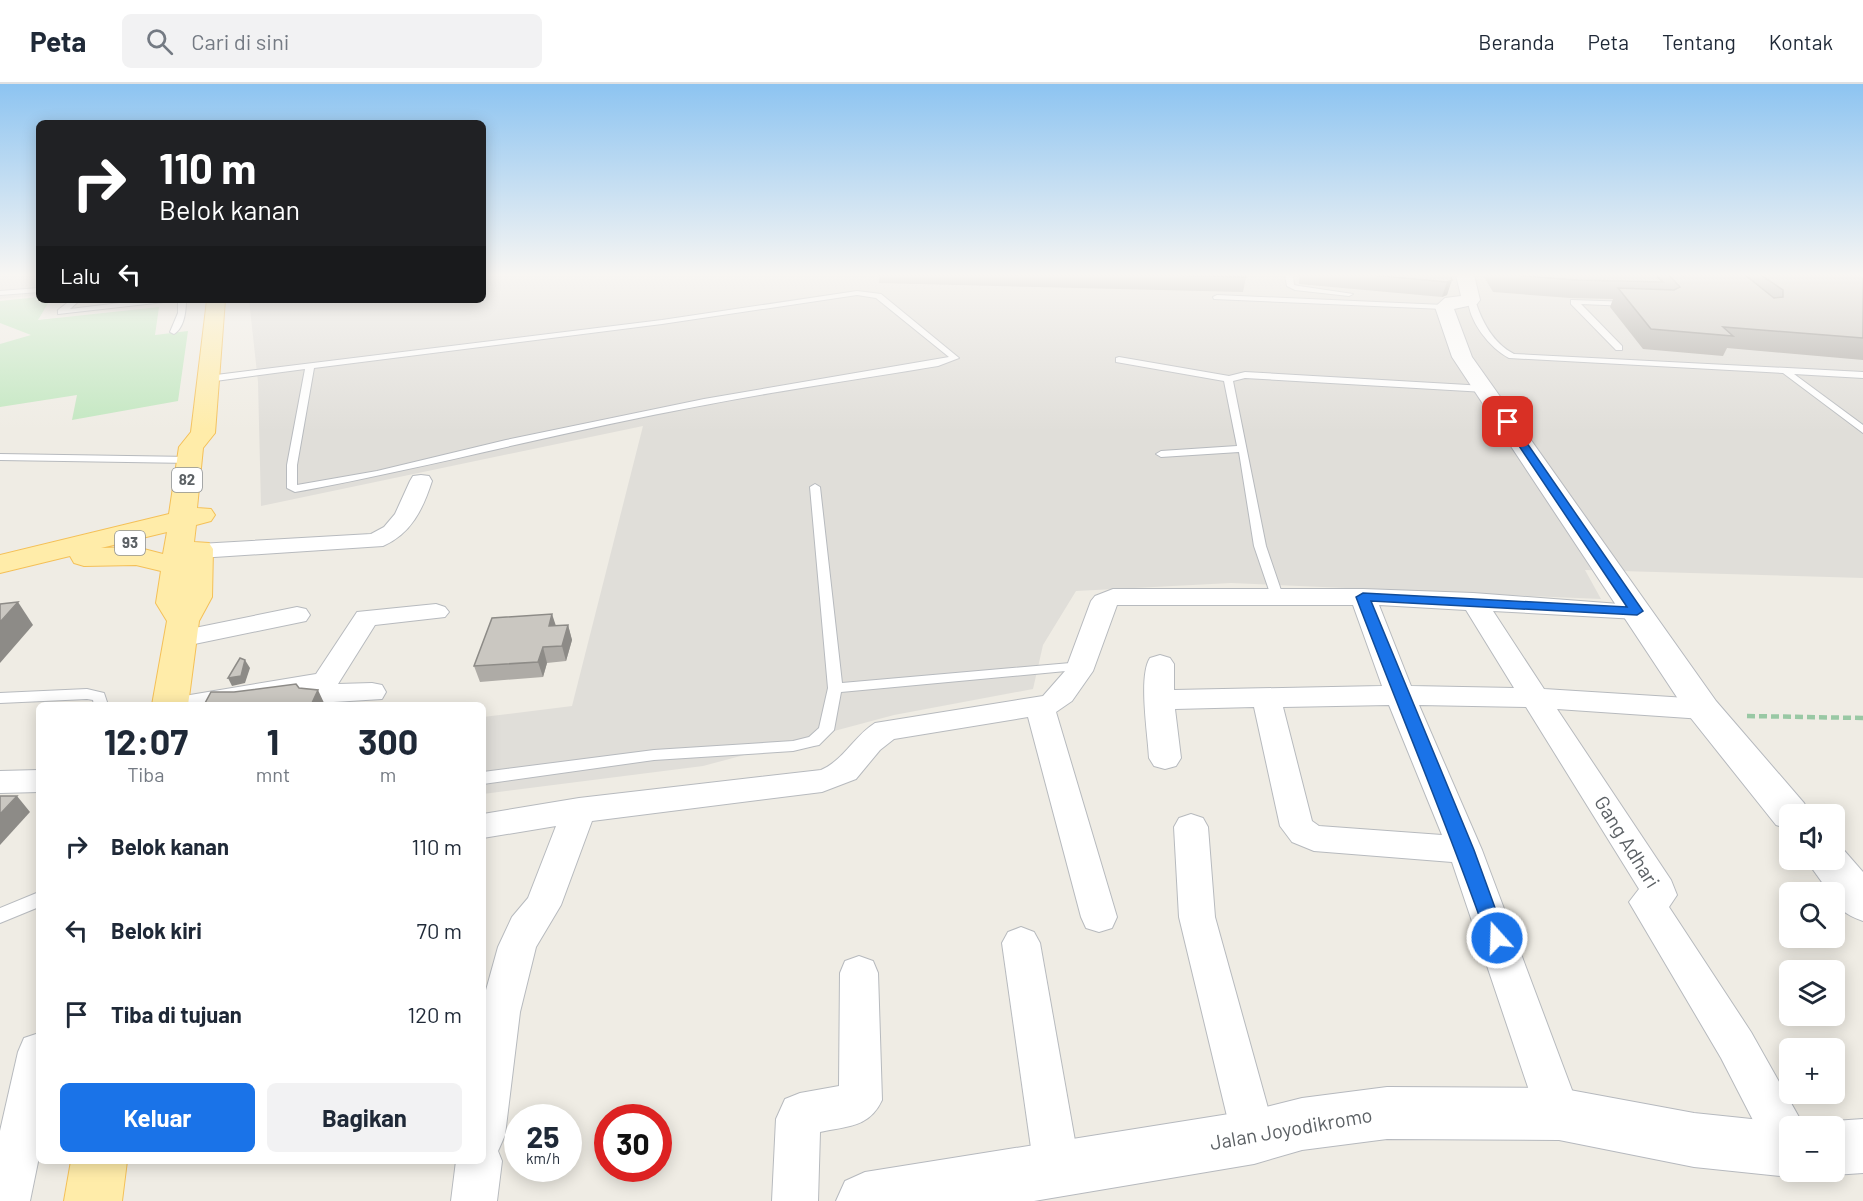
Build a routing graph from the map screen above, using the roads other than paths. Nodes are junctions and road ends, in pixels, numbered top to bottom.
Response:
1 (176, 327) edge
2 (213, 327) edge
3 (621, 327) edge
4 (917, 327) edge
5 (1457, 327) edge
6 (1484, 327) edge
7 (1599, 327) edge
8 (174, 332) dead end
9 (1619, 348) dead end
10 (1119, 360) dead end
11 (310, 366) junction
12 (1786, 372) junction
13 (1863, 375) edge
14 (208, 379) junction
15 (1229, 379) junction
16 (1485, 389) junction
17 (1863, 430) edge
18 (203, 433) junction
19 (1243, 448) junction
20 (1161, 454) dead end
21 (0, 457) edge
22 (189, 472) junction
23 (421, 481) dead end
24 (815, 487) dead end
25 (190, 535) junction
26 (59, 555) junction
27 (0, 564) edge
28 (0, 575) edge
29 (1277, 596) junction
30 (1363, 597) junction
31 (1473, 601) junction
32 (1637, 611) junction
33 (436, 612) dead end
34 (297, 615) dead end
35 (181, 630) junction
36 (1160, 664) dead end
37 (1083, 666) junction
38 (325, 681) junction
39 (835, 688) junction
40 (372, 693) dead end
41 (1400, 695) junction
42 (0, 698) edge
43 (1266, 698) junction
44 (1536, 698) junction
45 (1160, 700) junction
46 (100, 702) edge
47 (170, 702) edge
48 (207, 702) edge
49 (1040, 707) junction
50 (1702, 708) junction
51 (1165, 758) dead end
52 (486, 778) edge
53 (36, 781) edge
54 (0, 782) edge
55 (1782, 804) edge
56 (579, 810) junction
57 (486, 826) edge
58 (1191, 827) dead end
59 (1465, 850) junction
60 (1835, 870) edge
61 (36, 900) edge
62 (1863, 903) edge
63 (0, 915) edge
64 (1099, 917) dead end
65 (1021, 943) dead end
66 (859, 973) dead end
67 (36, 1066) edge
68 (486, 1113) edge
69 (1559, 1114) junction
70 (1779, 1124) edge
71 (1254, 1137) junction
72 (1863, 1146) edge
73 (1845, 1147) edge
74 (1779, 1149) edge
75 (99, 1164) edge
76 (479, 1164) edge
77 (1057, 1169) junction
78 (982, 1191) edge
79 (7, 1201) edge
80 (93, 1201) edge
81 (474, 1201) edge
82 (795, 1201) edge
83 (865, 1201) edge

1 - 8 lane
2 - 14 main road, 82
3 - 11 lane
4 - 11 lane
5 - 16 street
6 - 12 lane
7 - 9 lane
10 - 15 lane
11 - 14 lane
12 - 13 lane
12 - 17 lane
14 - 18 main road, 82
15 - 16 lane
15 - 19 lane
16 - 32 street
18 - 22 main road, 82
18 - 25 main road, 82
19 - 20 lane
19 - 29 lane
21 - 22 lane
22 - 25 main road, 82
22 - 26 main road
23 - 25 street
24 - 39 lane
25 - 26 main road, 93
25 - 26 main road
25 - 35 main road, 82
26 - 27 main road, 93
26 - 28 main road, 93
29 - 30 street
29 - 37 street
30 - 31 street
30 - 41 street
31 - 32 street
31 - 44 street, Gang Adhari
32 - 50 street
33 - 38 street
34 - 35 street
35 - 47 main road, 82
36 - 45 street
37 - 39 lane
37 - 49 street
38 - 40 street
38 - 48 street
39 - 52 lane
41 - 43 street
41 - 44 street
41 - 59 street
42 - 46 lane
43 - 45 street
43 - 59 street
44 - 50 street
44 - 70 street, Gang Adhari
45 - 51 street
49 - 56 street
49 - 64 street
50 - 55 street
53 - 54 street
56 - 57 street
56 - 68 street
58 - 71 street
59 - 69 street
60 - 62 street
61 - 63 lane
65 - 77 street
66 - 82 street
67 - 79 street
69 - 71 street, Jalan Joyodikromo
69 - 74 street, Jalan Joyodikromo
71 - 77 street, Jalan Joyodikromo
72 - 73 street
75 - 80 main road
76 - 81 street
77 - 78 street, Jalan Joyodikromo
78 - 83 street, Jalan Joyodikromo

